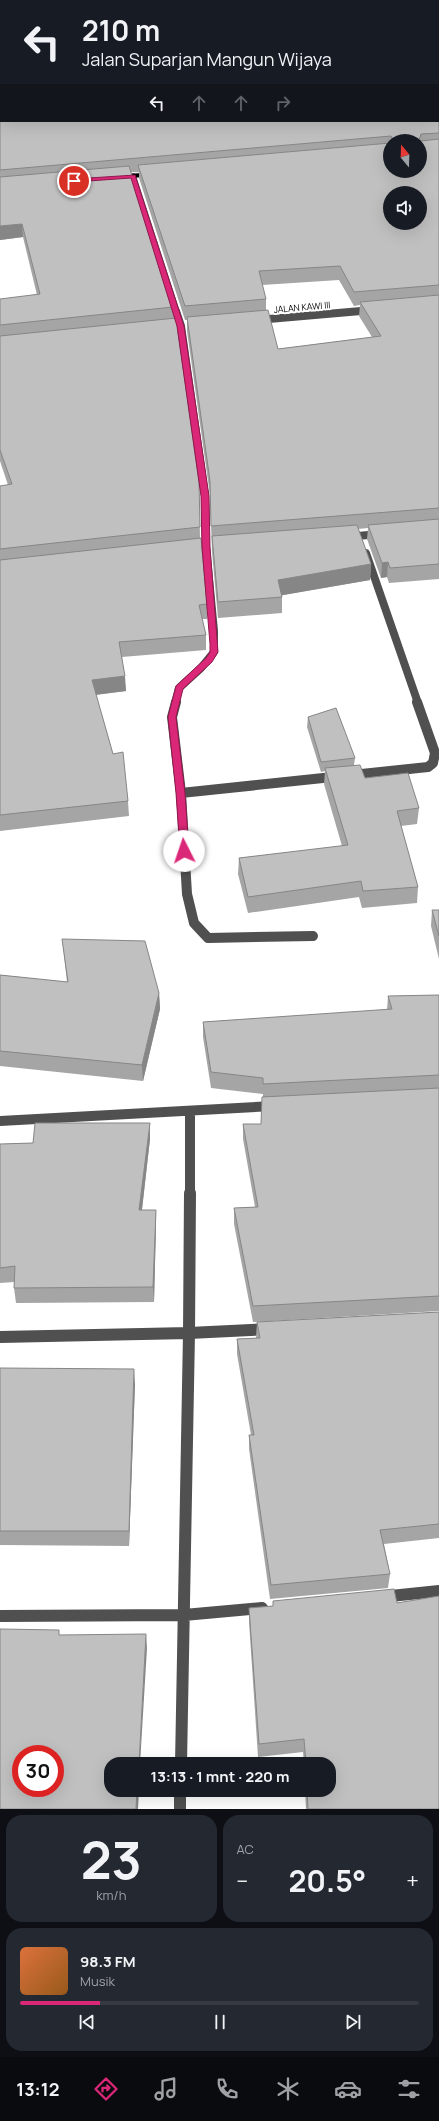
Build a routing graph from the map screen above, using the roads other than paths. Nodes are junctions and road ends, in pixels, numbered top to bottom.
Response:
1 (164, 173) edge
2 (133, 176) junction
3 (109, 178) edge
4 (376, 309) edge
5 (251, 320) edge
6 (392, 533) edge
7 (360, 536) junction
8 (337, 538) edge
9 (181, 793) junction
10 (313, 936) dead end
11 (283, 1106) edge
12 (190, 1111) junction
13 (0, 1121) edge
14 (283, 1328) edge
15 (189, 1333) junction
16 (0, 1337) edge
17 (439, 1592) edge
18 (369, 1598) edge
19 (276, 1606) edge
20 (184, 1615) junction
21 (0, 1616) edge
22 (181, 1757) edge
23 (180, 1797) edge
24 (180, 1809) edge

1 - 2 highway
2 - 3 highway
2 - 9 street
4 - 5 street, JALAN KAWI III
6 - 7 street
7 - 8 street
7 - 9 street
9 - 10 street
11 - 12 street
12 - 13 street
12 - 15 street
14 - 15 street
15 - 16 street
15 - 20 street
17 - 18 street
19 - 20 street
20 - 21 street
20 - 22 street
23 - 24 street

